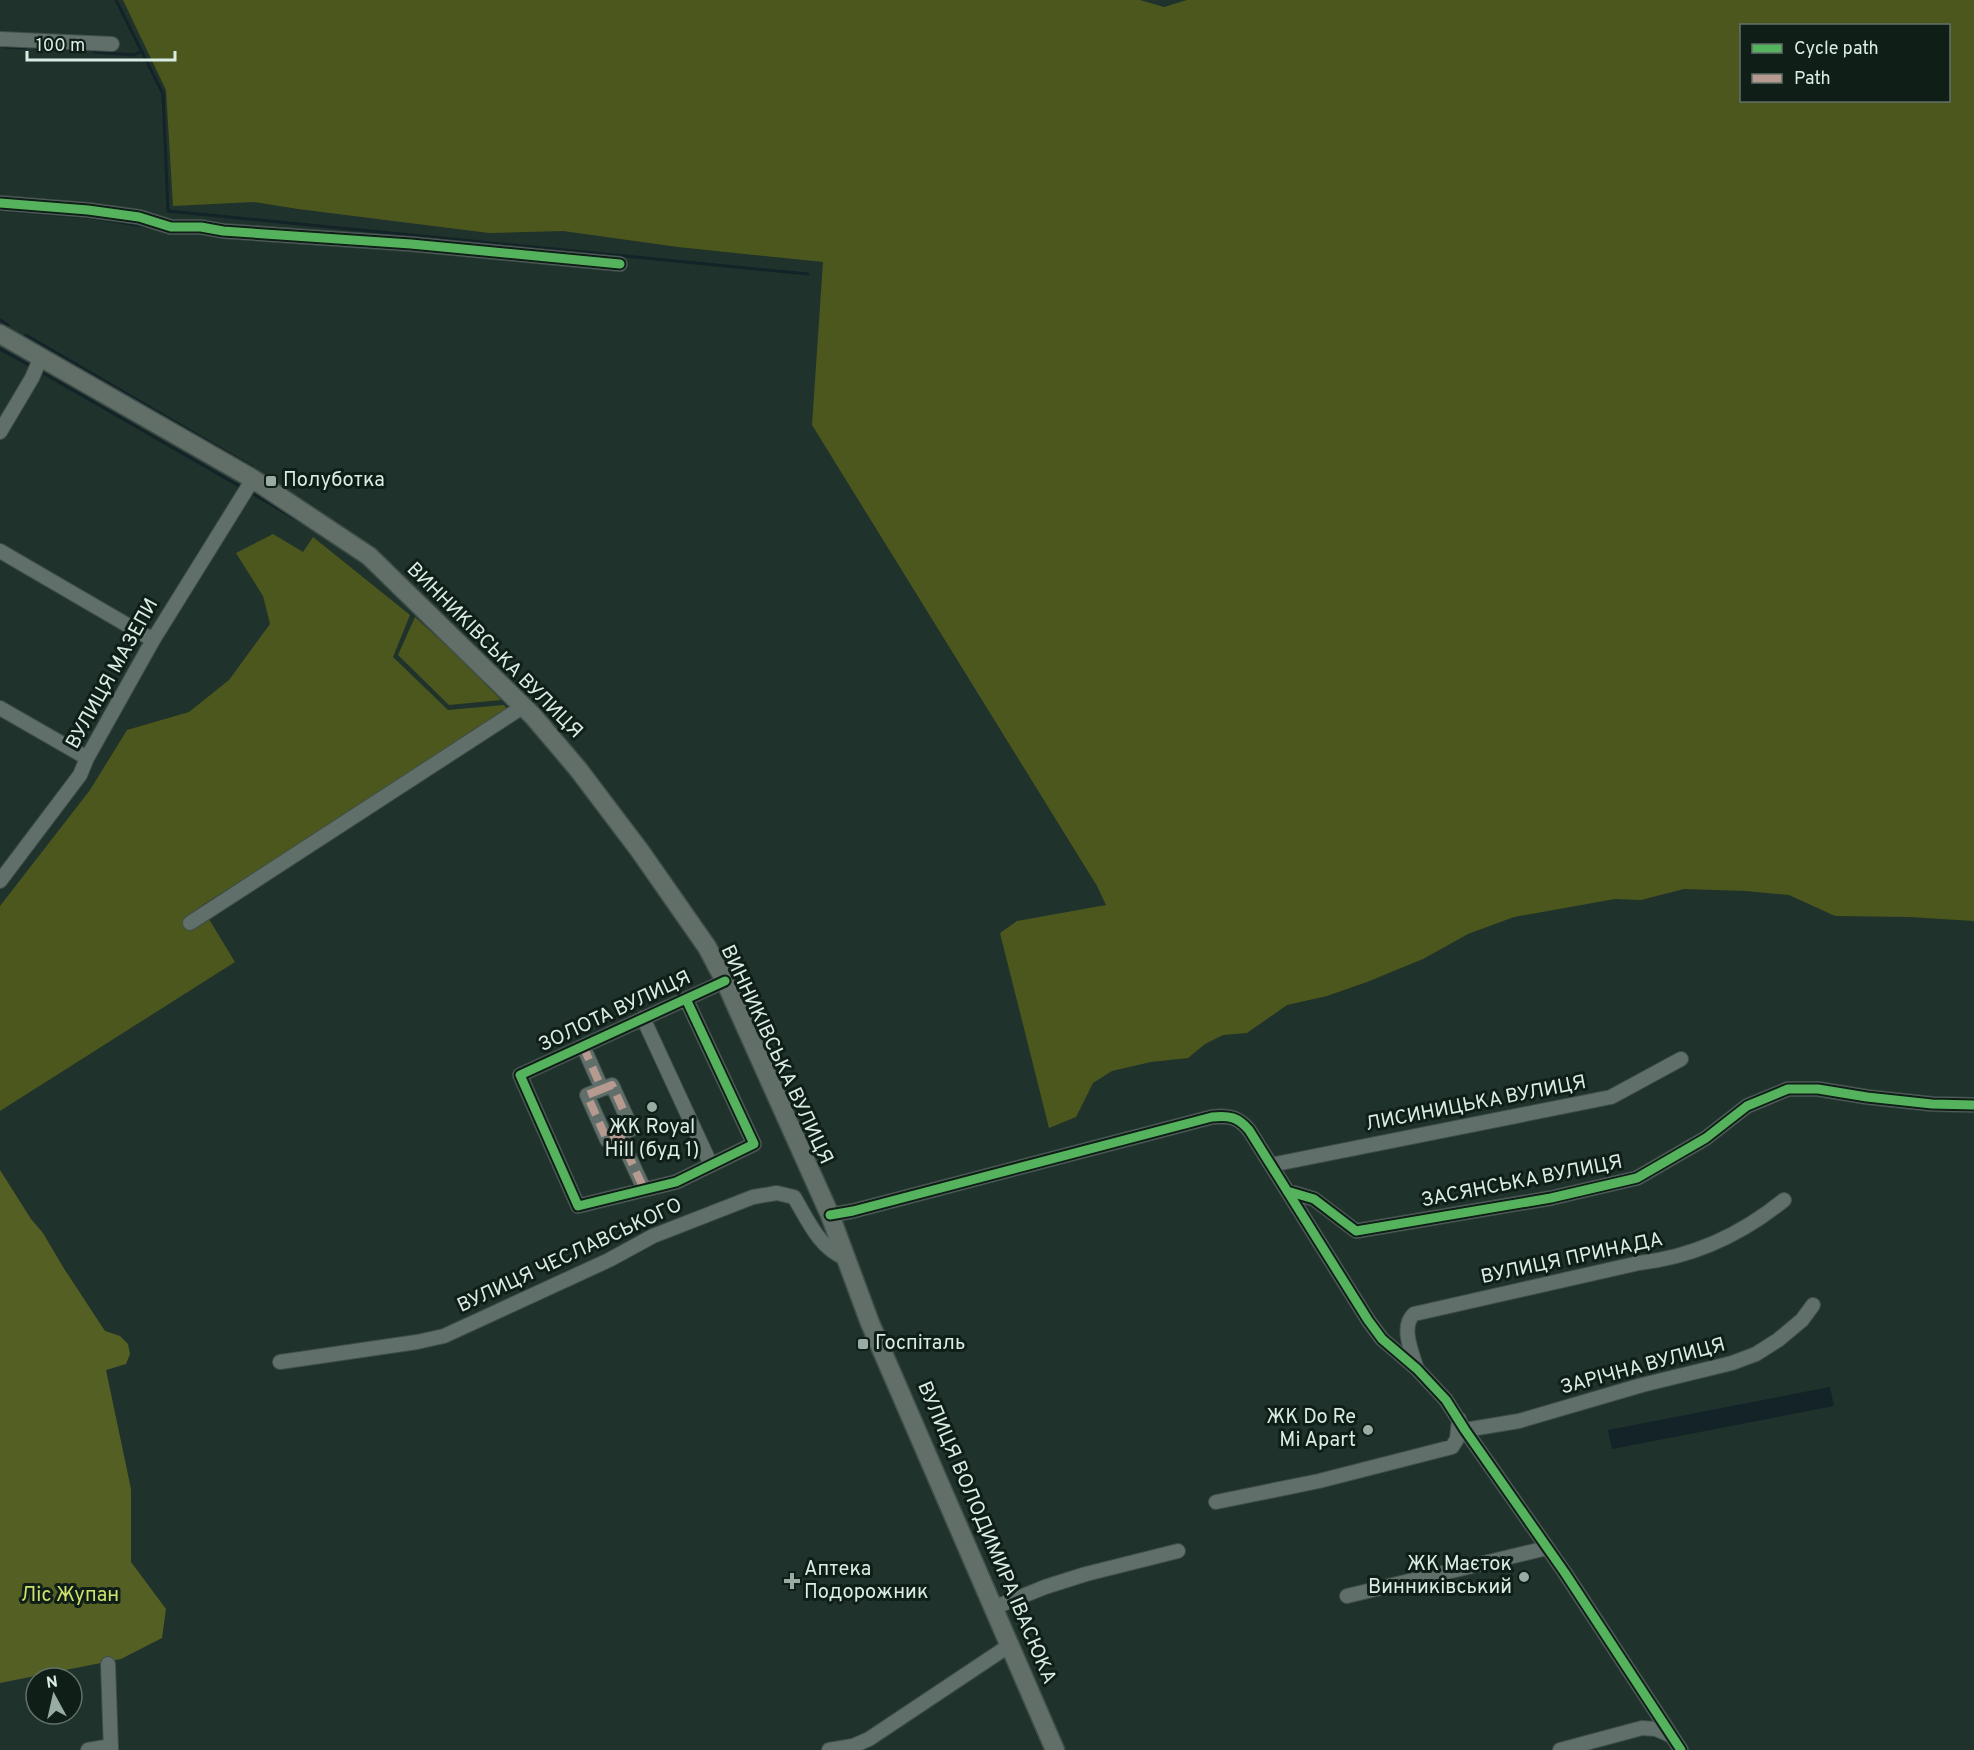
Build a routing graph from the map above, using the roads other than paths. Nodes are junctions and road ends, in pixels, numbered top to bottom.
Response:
1 (0, 39) edge
2 (112, 44) dead end
3 (0, 203) edge
4 (620, 264) dead end
5 (0, 334) edge
6 (41, 357) junction
7 (0, 432) edge
8 (253, 479) junction
9 (0, 551) edge
10 (153, 640) junction
11 (524, 706) junction
12 (0, 708) edge
13 (87, 758) junction
14 (0, 881) edge
15 (190, 923) dead end
16 (725, 981) junction
17 (686, 999) junction
18 (644, 1018) junction
19 (583, 1046) junction
20 (1681, 1059) dead end
21 (602, 1089) junction
22 (1974, 1105) edge
23 (619, 1136) junction
24 (711, 1165) junction
25 (1271, 1165) junction
26 (644, 1189) junction
27 (1287, 1191) junction
28 (1784, 1200) dead end
29 (830, 1215) junction
30 (846, 1262) junction
31 (1813, 1305) dead end
32 (280, 1362) dead end
33 (1417, 1369) junction
34 (1462, 1424) junction
35 (1216, 1502) dead end
36 (1547, 1548) junction
37 (1178, 1551) dead end
38 (1347, 1596) dead end
39 (993, 1608) junction
40 (1010, 1645) junction
41 (108, 1664) dead end
42 (1672, 1736) junction
43 (111, 1748) edge
44 (88, 1750) edge
45 (829, 1750) edge
46 (1055, 1750) edge
47 (1560, 1750) edge
48 (1681, 1750) edge

1 - 2 street
3 - 4 street
5 - 6 main road, ВИННИКІВСЬКА ВУЛИЦЯ
6 - 7 street
6 - 8 main road, ВИННИКІВСЬКА ВУЛИЦЯ
8 - 10 street, ВУЛИЦЯ МАЗЕПИ
8 - 11 main road, ВИННИКІВСЬКА ВУЛИЦЯ
9 - 10 street
10 - 13 street, ВУЛИЦЯ МАЗЕПИ
11 - 15 street
11 - 16 main road, ВИННИКІВСЬКА ВУЛИЦЯ
12 - 13 street
13 - 14 street, ВУЛИЦЯ МАЗЕПИ
16 - 17 street, ЗОЛОТА ВУЛИЦЯ
16 - 29 main road, ВИННИКІВСЬКА ВУЛИЦЯ
17 - 18 street, ЗОЛОТА ВУЛИЦЯ
17 - 24 street
18 - 19 street, ЗОЛОТА ВУЛИЦЯ
18 - 24 street
19 - 21 street
19 - 26 street, ЗОЛОТА ВУЛИЦЯ
20 - 25 street, ЛИСИНИЦЬКА ВУЛИЦЯ
21 - 23 street
21 - 23 street
22 - 27 street, ЗАСЯНСЬКА ВУЛИЦЯ
23 - 26 street
24 - 26 street
25 - 27 street
25 - 29 street
27 - 33 street
28 - 33 street, ВУЛИЦЯ ПРИНАДА
29 - 30 main road, ВИННИКІВСЬКА ВУЛИЦЯ
30 - 32 street, ВУЛИЦЯ ЧЕСЛАВСЬКОГО
30 - 39 main road, ВУЛИЦЯ ВОЛОДИМИРА ІВАСЮКА
31 - 34 street, ЗАРІЧНА ВУЛИЦЯ
33 - 34 street
34 - 35 street
34 - 36 street
36 - 38 street
36 - 42 street
37 - 39 street
39 - 40 main road, ВУЛИЦЯ ВОЛОДИМИРА ІВАСЮКА
40 - 45 street
40 - 46 main road, ВУЛИЦЯ ВОЛОДИМИРА ІВАСЮКА
41 - 43 street
42 - 47 street
42 - 48 street
43 - 44 street

